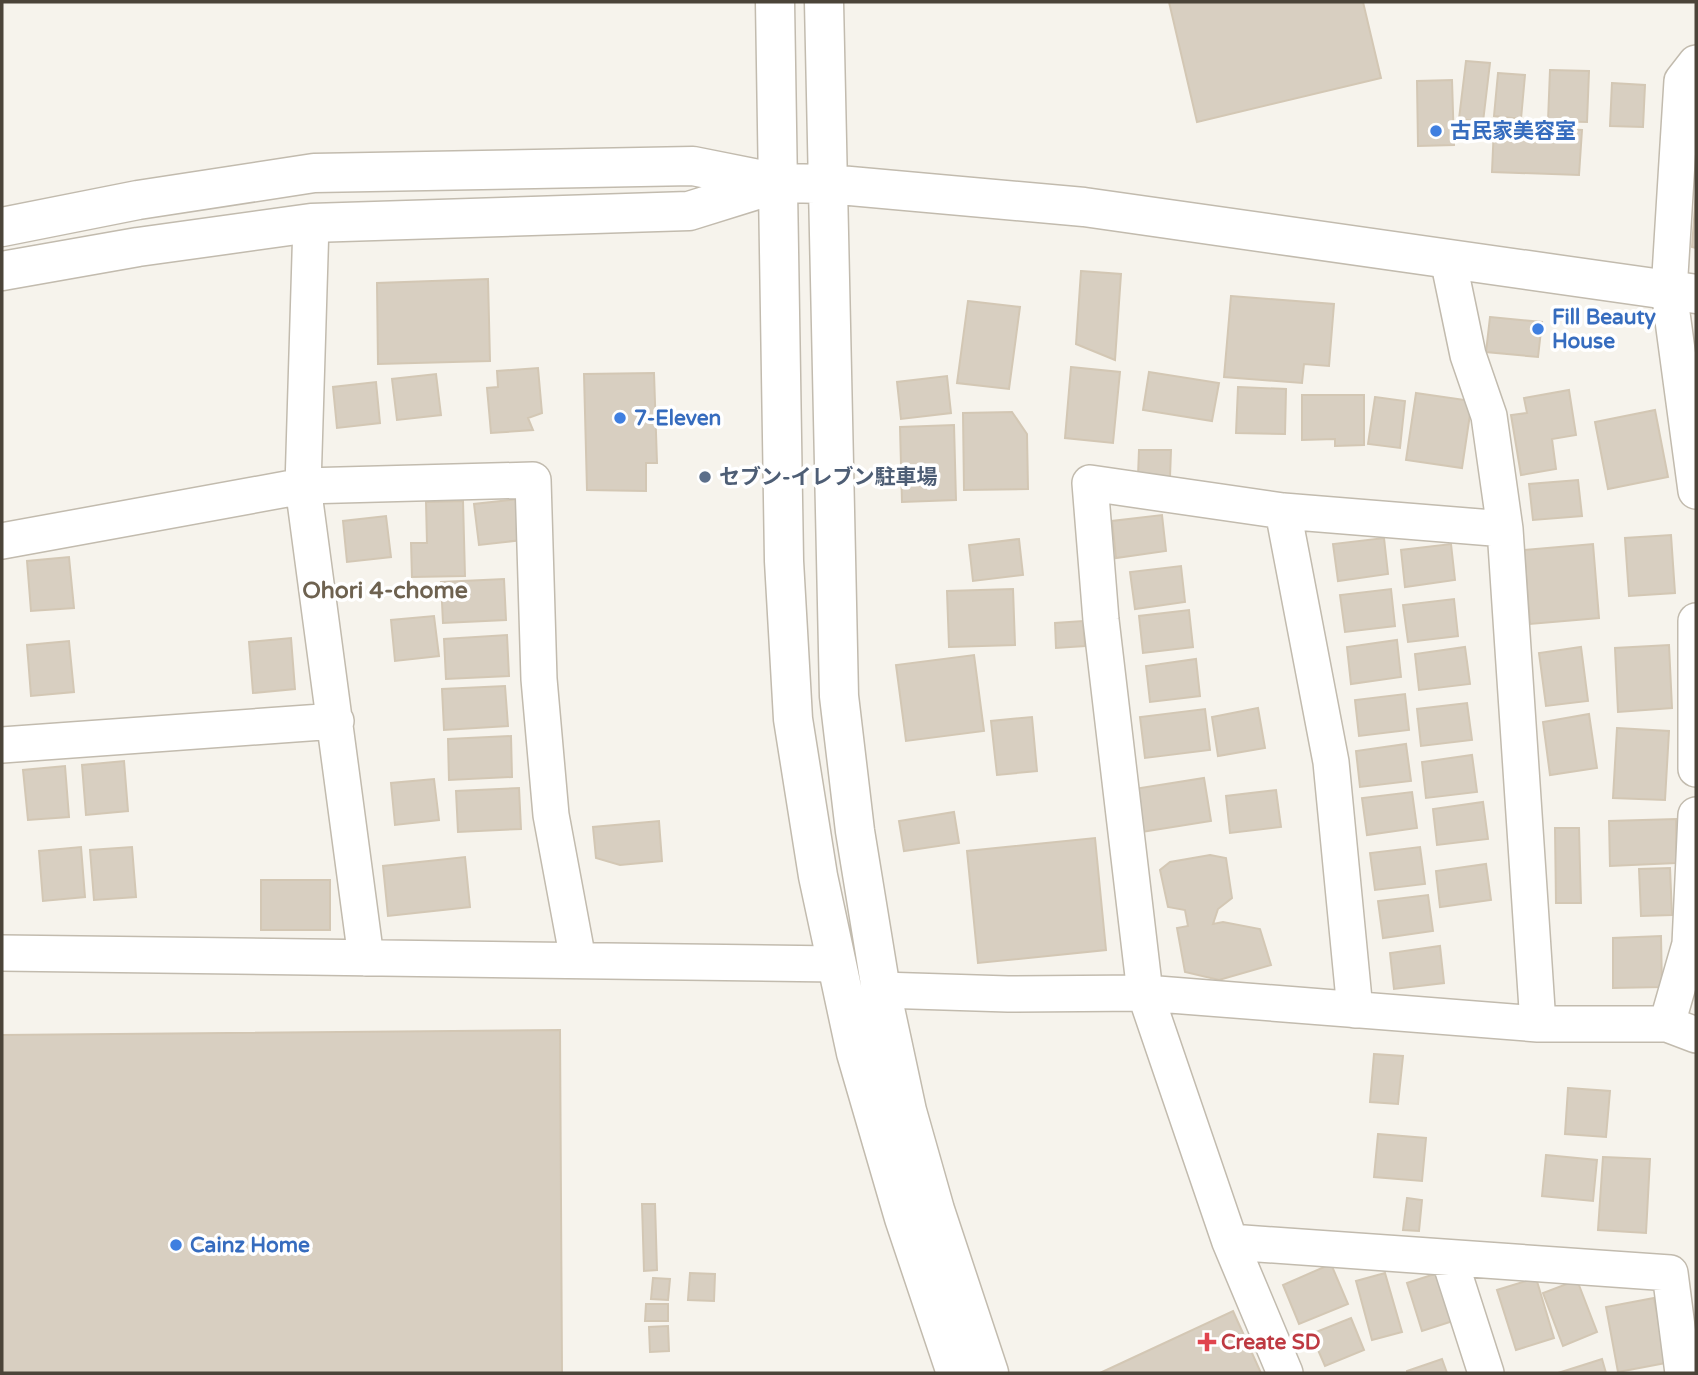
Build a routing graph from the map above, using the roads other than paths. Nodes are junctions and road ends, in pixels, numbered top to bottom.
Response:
1 (775, 2) edge
2 (824, 2) edge
3 (1696, 63) edge
4 (778, 183) junction
5 (828, 184) junction
6 (311, 223) junction
7 (2, 227) edge
8 (1448, 259) junction
9 (2, 271) edge
10 (1683, 293) edge
11 (1688, 356) edge
12 (303, 486) junction
13 (1696, 491) edge
14 (1283, 511) junction
15 (1504, 528) junction
16 (2, 541) edge
17 (1696, 621) edge
18 (336, 721) junction
19 (2, 744) edge
20 (1696, 769) edge
21 (1696, 815) edge
22 (2, 953) edge
23 (366, 958) junction
24 (578, 960) junction
25 (836, 964) junction
26 (881, 990) junction
27 (1144, 993) junction
28 (1355, 1010) junction
29 (1538, 1024) junction
30 (1681, 1029) edge
31 (1230, 1242) junction
32 (1449, 1258) junction
33 (956, 1373) edge
34 (989, 1373) edge
35 (1285, 1373) edge
36 (1486, 1373) edge
37 (1683, 1373) edge

1 - 4 street
2 - 5 street
3 - 10 street
4 - 5 street
4 - 6 street
4 - 7 street
4 - 25 street
5 - 8 street
5 - 26 street
6 - 9 street
6 - 12 street
8 - 10 street
8 - 15 street
10 - 11 street
11 - 13 street
12 - 16 street
12 - 18 street
12 - 24 street
14 - 15 street
14 - 27 street
14 - 28 street
15 - 29 street
17 - 20 street
18 - 19 street
18 - 23 street
21 - 30 street
22 - 23 street
23 - 24 street
24 - 25 street
25 - 33 street
26 - 27 street
26 - 34 street
27 - 28 street
27 - 31 street
28 - 29 street
29 - 30 street
31 - 32 street
31 - 35 street
32 - 36 street
32 - 37 street

